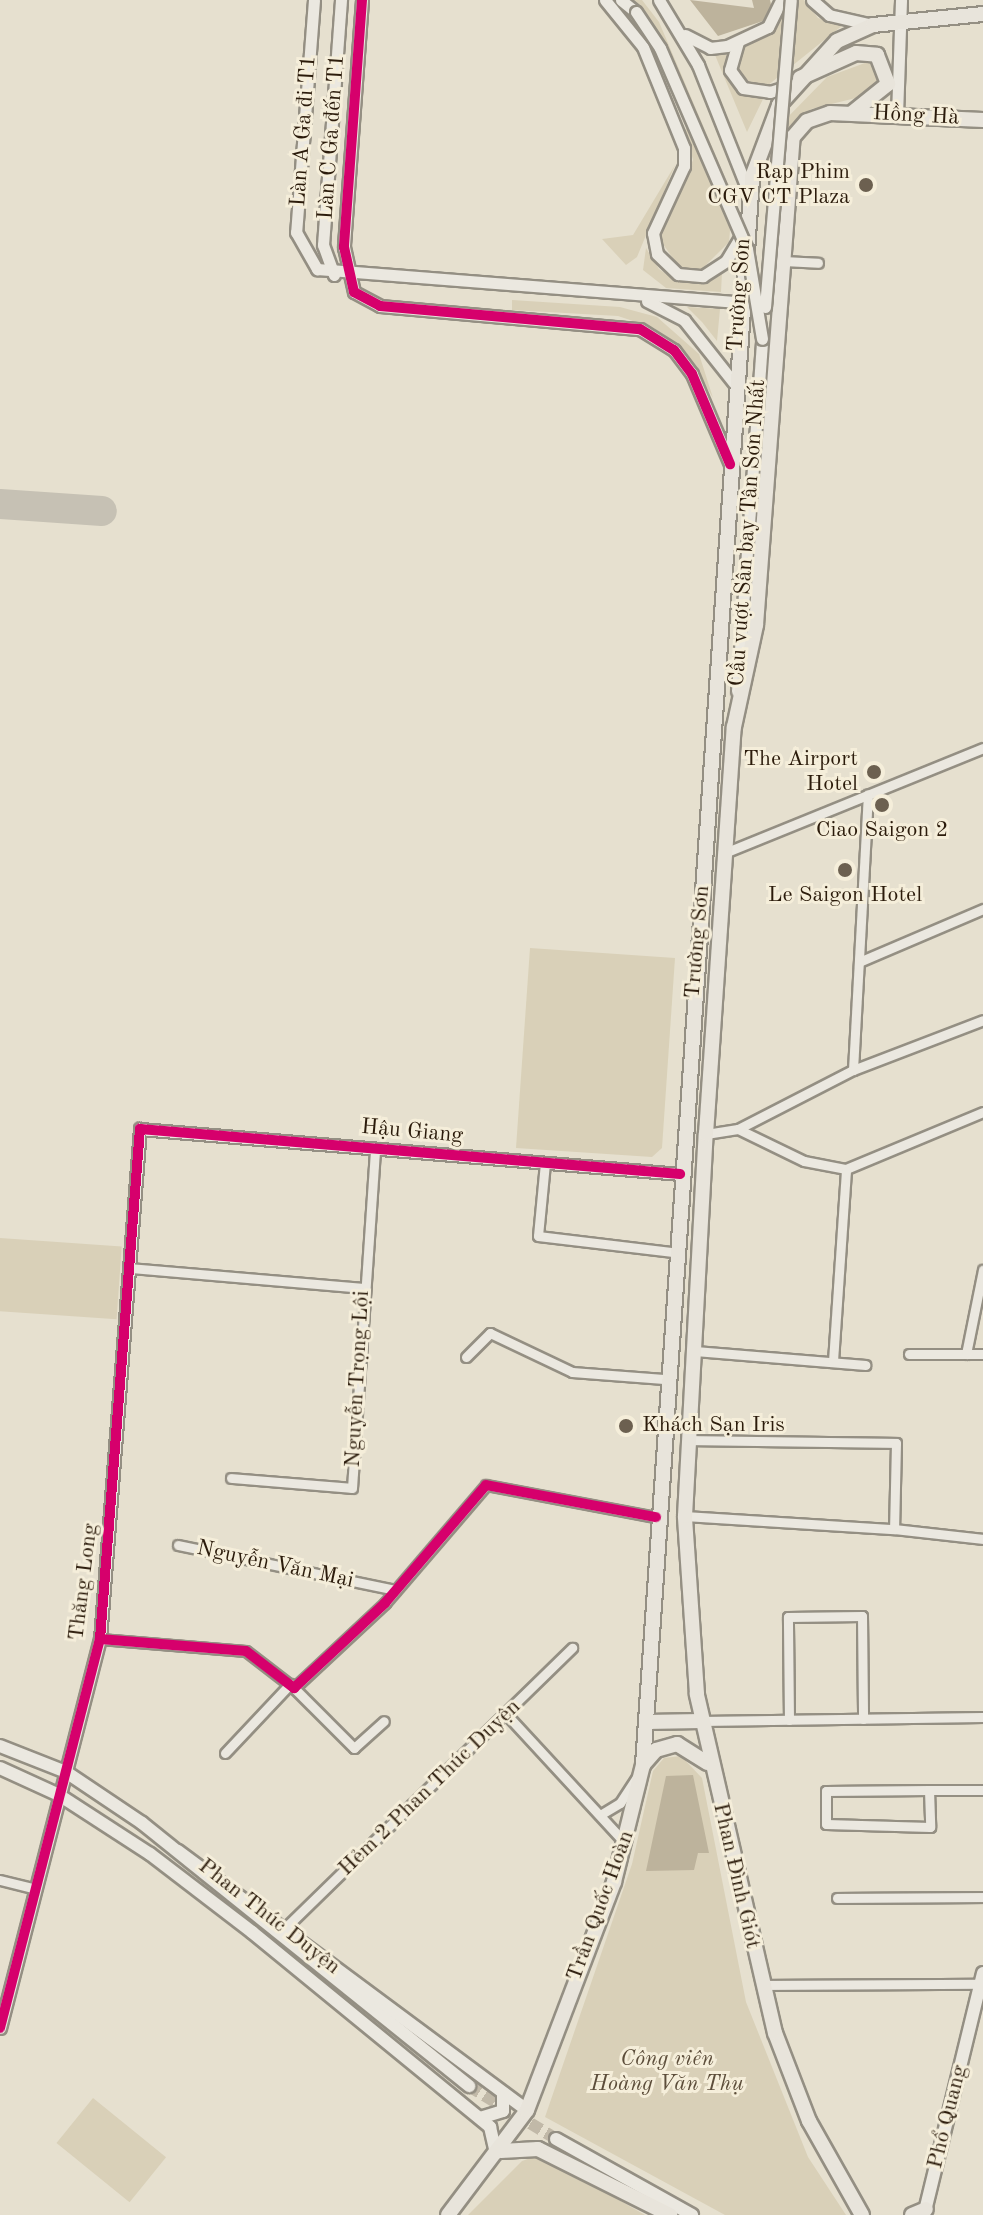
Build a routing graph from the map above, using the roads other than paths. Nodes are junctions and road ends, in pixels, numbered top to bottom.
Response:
1 (314, 0) edge
2 (341, 0) edge
3 (362, 0) edge
4 (605, 0) edge
5 (621, 0) edge
6 (659, 0) edge
7 (781, 0) edge
8 (791, 0) edge
9 (812, 0) edge
10 (901, 0) edge
11 (983, 14) edge
12 (900, 21) junction
13 (873, 25) junction
14 (681, 32) junction
15 (738, 42) junction
16 (796, 81) junction
17 (849, 114) junction
18 (897, 115) junction
19 (983, 120) edge
20 (749, 193) junction
21 (745, 228) junction
22 (783, 261) junction
23 (818, 263) dead end
24 (340, 276) junction
25 (631, 296) junction
26 (738, 302) junction
27 (780, 304) junction
28 (737, 333) junction
29 (770, 338) junction
30 (734, 383) junction
31 (730, 464) junction
32 (734, 727) junction
33 (983, 748) edge
34 (868, 794) junction
35 (727, 852) junction
36 (983, 909) edge
37 (861, 961) junction
38 (983, 1020) edge
39 (853, 1070) junction
40 (983, 1112) edge
41 (140, 1129) joint
42 (738, 1129) junction
43 (706, 1134) junction
44 (375, 1149) junction
45 (545, 1163) junction
46 (846, 1169) junction
47 (680, 1174) junction
48 (673, 1252) junction
49 (130, 1268) junction
50 (983, 1270) edge
51 (362, 1288) junction
52 (695, 1351) junction
53 (909, 1354) dead end
54 (966, 1354) junction
55 (983, 1354) edge
56 (466, 1357) dead end
57 (833, 1361) junction
58 (865, 1365) dead end
59 (664, 1379) junction
60 (689, 1440) junction
61 (231, 1478) dead end
62 (685, 1516) junction
63 (656, 1517) junction
64 (894, 1529) junction
65 (983, 1539) edge
66 (178, 1545) dead end
67 (395, 1590) junction
68 (100, 1639) junction
69 (572, 1648) dead end
70 (292, 1686) junction
71 (507, 1715) junction
72 (983, 1717) edge
73 (863, 1719) junction
74 (789, 1720) junction
75 (384, 1721) dead end
76 (701, 1721) junction
77 (646, 1722) junction
78 (0, 1746) edge
79 (225, 1753) dead end
80 (643, 1765) junction
81 (711, 1767) junction
82 (0, 1768) edge
83 (66, 1772) junction
84 (929, 1790) junction
85 (983, 1790) edge
86 (59, 1795) junction
87 (600, 1815) junction
88 (626, 1843) junction
89 (168, 1847) junction
90 (0, 1880) edge
91 (35, 1889) junction
92 (983, 1897) edge
93 (837, 1898) dead end
94 (286, 1927) junction
95 (982, 1979) edge
96 (762, 1985) junction
97 (4, 1993) edge
98 (0, 2028) edge
99 (469, 2086) tunnel mouth
100 (503, 2093) junction
101 (527, 2110) junction
102 (480, 2118) junction
103 (556, 2139) tunnel mouth
104 (499, 2155) junction
105 (920, 2213) edge
106 (448, 2215) edge
107 (670, 2215) edge
108 (692, 2215) edge
109 (862, 2215) edge

1 - 24 street, Làn A Ga đi T1
2 - 24 street
3 - 24 street, Làn C Ga đến T1
4 - 21 street
5 - 29 street, bridge
6 - 14 street
7 - 15 street
8 - 29 street, bridge
9 - 13 street
10 - 12 street
11 - 12 main road
12 - 13 main road
12 - 18 street
13 - 16 main road
14 - 15 street
14 - 20 street
15 - 16 street
16 - 17 main road, Trường Sơn
16 - 20 main road, Trường Sơn
17 - 18 main road, Hồng Hà
17 - 22 main road, Trường Sơn
18 - 19 main road, Hồng Hà
20 - 21 main road, Trường Sơn
21 - 26 main road, Trường Sơn
22 - 23 street
22 - 27 main road, Trường Sơn
24 - 25 street
24 - 31 street
25 - 26 street
25 - 30 street
26 - 27 main road
26 - 28 main road, Trường Sơn
27 - 29 main road, Trường Sơn
28 - 29 main road
28 - 30 main road, Trường Sơn
29 - 32 street, Cầu vượt Sân bay Tân Sơn Nhất
29 - 32 main road, Trường Sơn
30 - 31 main road, Trường Sơn
31 - 47 main road, Trường Sơn
32 - 35 main road, Trường Sơn
33 - 34 street
34 - 35 street
34 - 37 street
35 - 43 main road, Trường Sơn
36 - 37 street
37 - 39 street
38 - 39 street
39 - 42 street
40 - 46 street
41 - 44 street, Hậu Giang
41 - 49 street, Thăng Long
42 - 43 street
42 - 46 street
43 - 52 main road, Trường Sơn
44 - 45 street, Hậu Giang
44 - 51 street, Nguyễn Trọng Lội
45 - 47 street, Hậu Giang
45 - 48 street
46 - 57 street
47 - 48 main road, Trường Sơn
48 - 59 main road, Trường Sơn
49 - 51 street
49 - 68 street, Thăng Long
50 - 54 street
51 - 61 street, Nguyễn Trọng Lội
52 - 57 street
52 - 60 main road, Trường Sơn
53 - 54 street
54 - 55 street
56 - 59 street
57 - 58 street
59 - 63 main road, Trường Sơn
60 - 62 main road, Trường Sơn
60 - 64 street
62 - 64 street
62 - 76 main road, Phan Đình Giót
63 - 67 street
63 - 77 main road, Trần Quốc Hoàn
64 - 65 street
66 - 67 street, Nguyễn Văn Mại
67 - 70 street
68 - 70 street
68 - 83 street, Thăng Long
69 - 71 street, Hẻm 2 Phan Thúc Duyện
70 - 75 street
70 - 79 street
71 - 87 street
71 - 94 street, Hẻm 2 Phan Thúc Duyện
72 - 73 street
73 - 74 street
73 - 74 street
74 - 76 street
76 - 77 main road
76 - 81 main road, Phan Đình Giót
77 - 80 main road, Trần Quốc Hoàn
78 - 83 main road, Phan Thúc Duyện
80 - 81 main road
80 - 87 street
80 - 88 main road, Trần Quốc Hoàn
81 - 96 main road, Phan Đình Giót
82 - 86 main road, Phan Thúc Duyện
83 - 86 street, Thăng Long
83 - 89 main road, Phan Thúc Duyện
84 - 84 street
84 - 85 street
86 - 91 street, Thăng Long
86 - 102 main road, Phan Thúc Duyện
87 - 88 street
88 - 101 main road, Trần Quốc Hoàn
89 - 94 main road, Phan Thúc Duyện
89 - 99 main road
90 - 91 street
91 - 97 street, Thăng Long
92 - 93 street
94 - 100 main road, Phan Thúc Duyện
95 - 96 street
95 - 105 main road, Phổ Quang
96 - 109 main road, Phan Đình Giót
97 - 98 street, Thăng Long
100 - 101 main road, Phan Thúc Duyện
100 - 102 main road
101 - 104 main road, Trần Quốc Hoàn
102 - 104 main road, Phan Thúc Duyện
103 - 108 main road
104 - 106 main road, Trần Quốc Hoàn
104 - 107 main road

